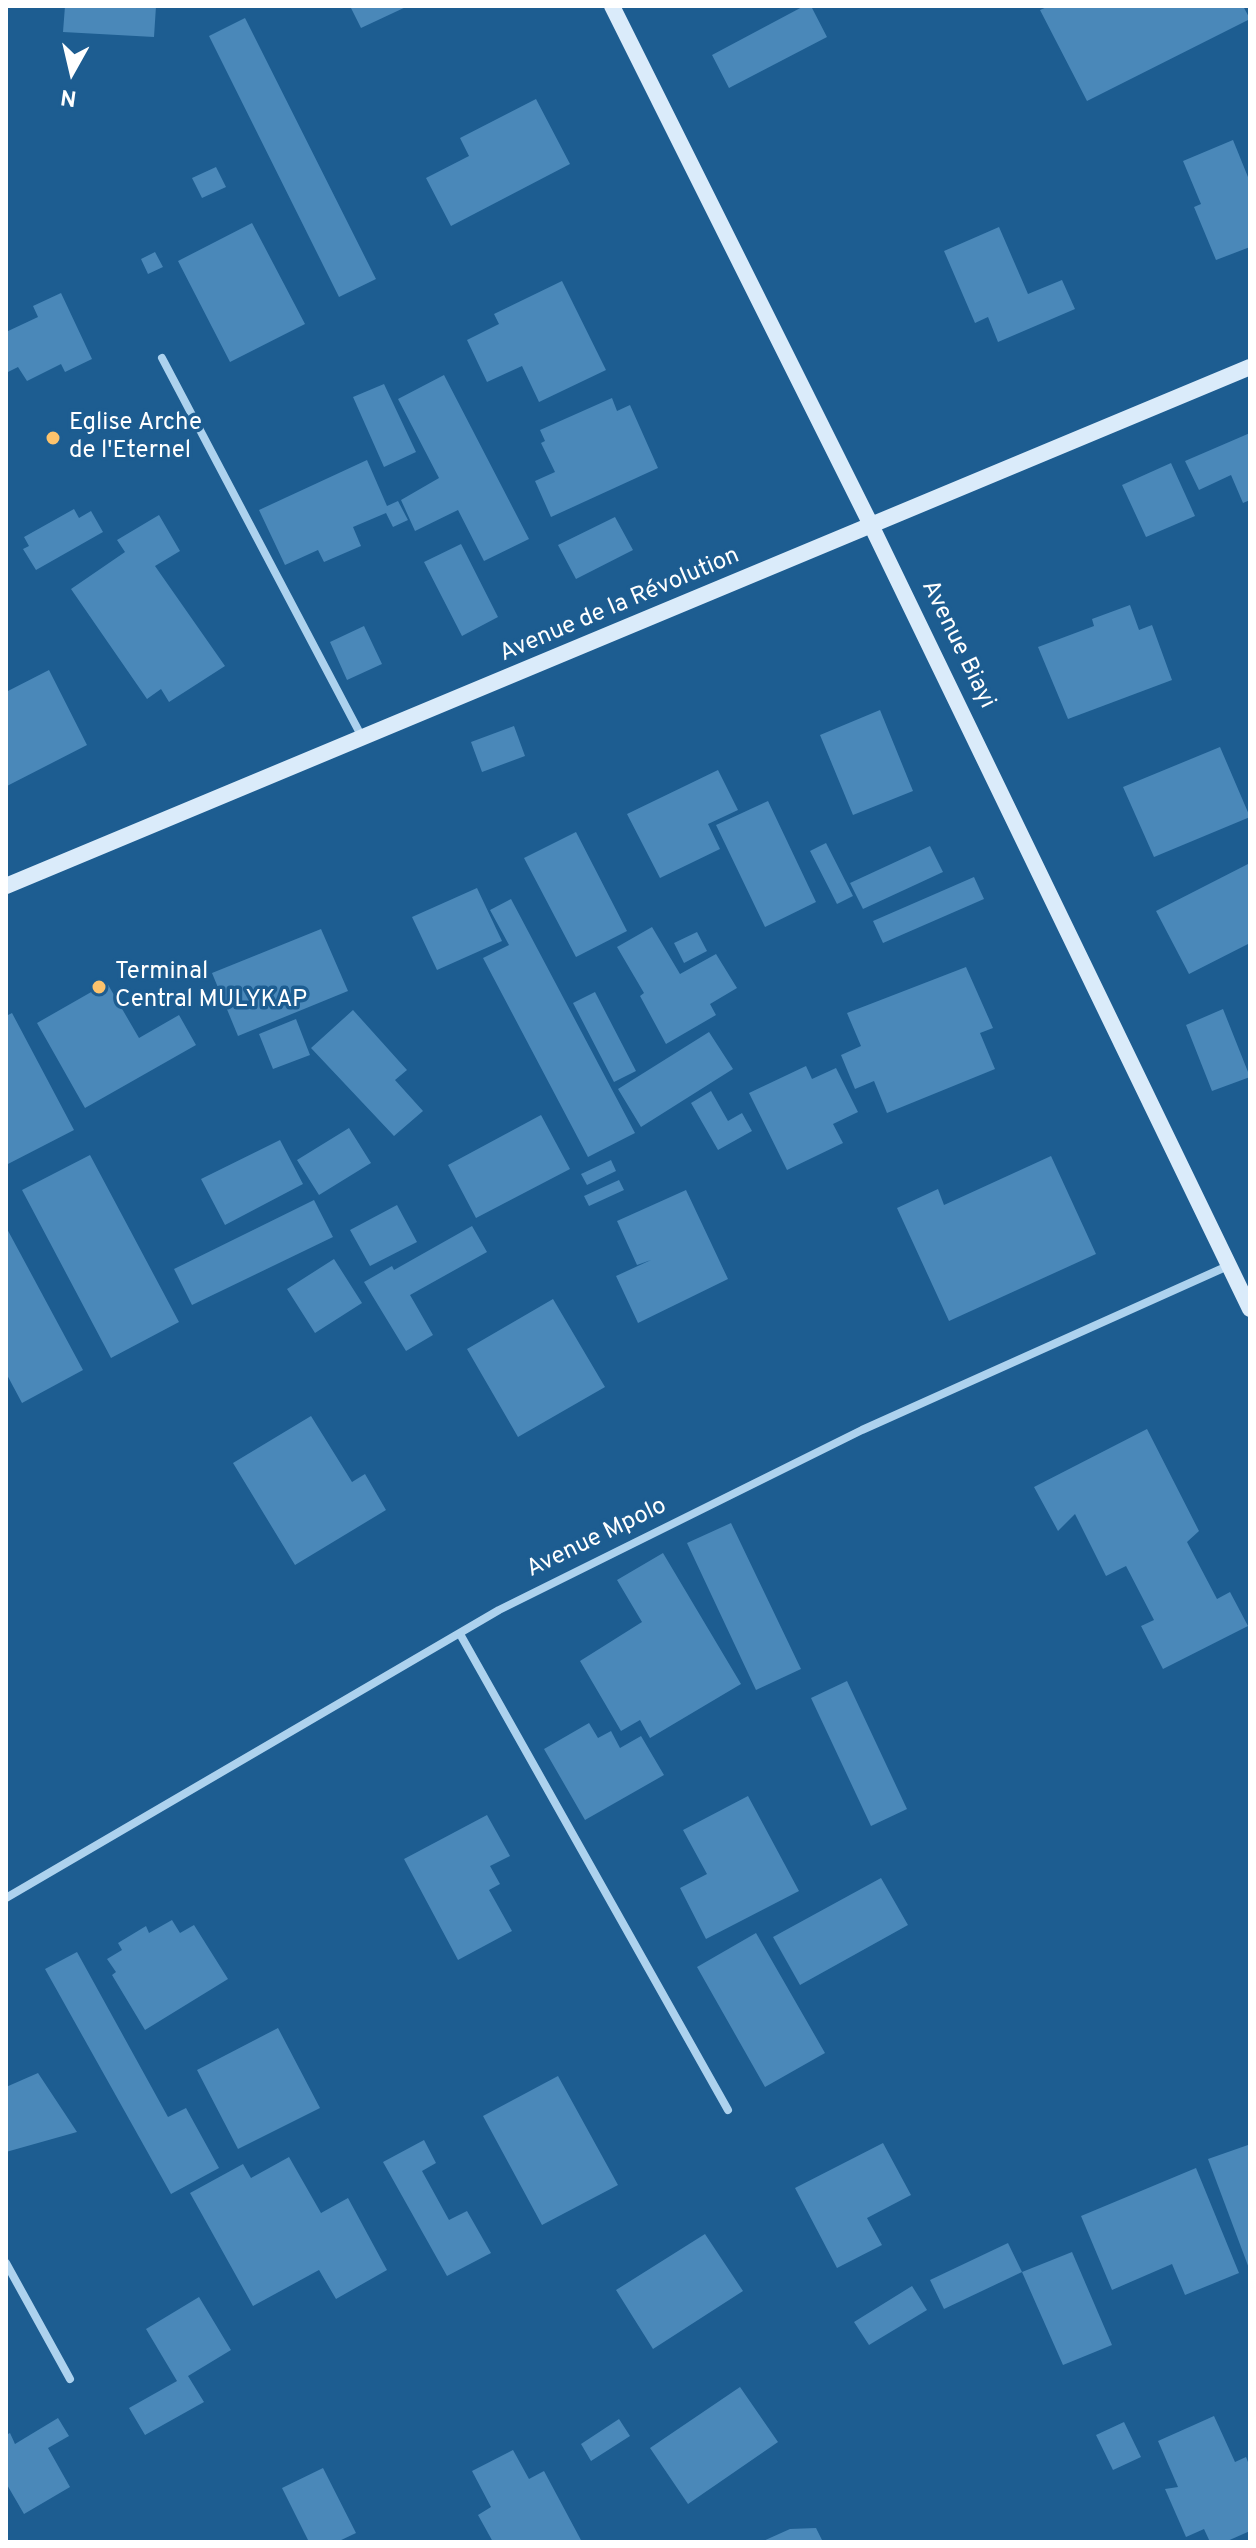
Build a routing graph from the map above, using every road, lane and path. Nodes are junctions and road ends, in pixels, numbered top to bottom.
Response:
1 (612, 6) edge
2 (162, 358) dead end
3 (1250, 367) edge
4 (872, 527) junction
5 (363, 740) junction
6 (6, 886) edge
7 (1230, 1265) junction
8 (1250, 1309) edge
9 (460, 1634) junction
10 (6, 1898) edge
11 (728, 2110) dead end
12 (6, 2263) edge
13 (70, 2379) dead end

1 - 4 street, Avenue Biayi
2 - 5 street
3 - 4 street, Avenue de la Révolution
4 - 5 street, Avenue de la Révolution
4 - 7 street, Avenue Biayi
5 - 6 street, Avenue de la Révolution
7 - 8 street, Avenue Biayi
7 - 9 street, Avenue Mpolo
9 - 10 street, Avenue Mpolo
9 - 11 street
12 - 13 street

